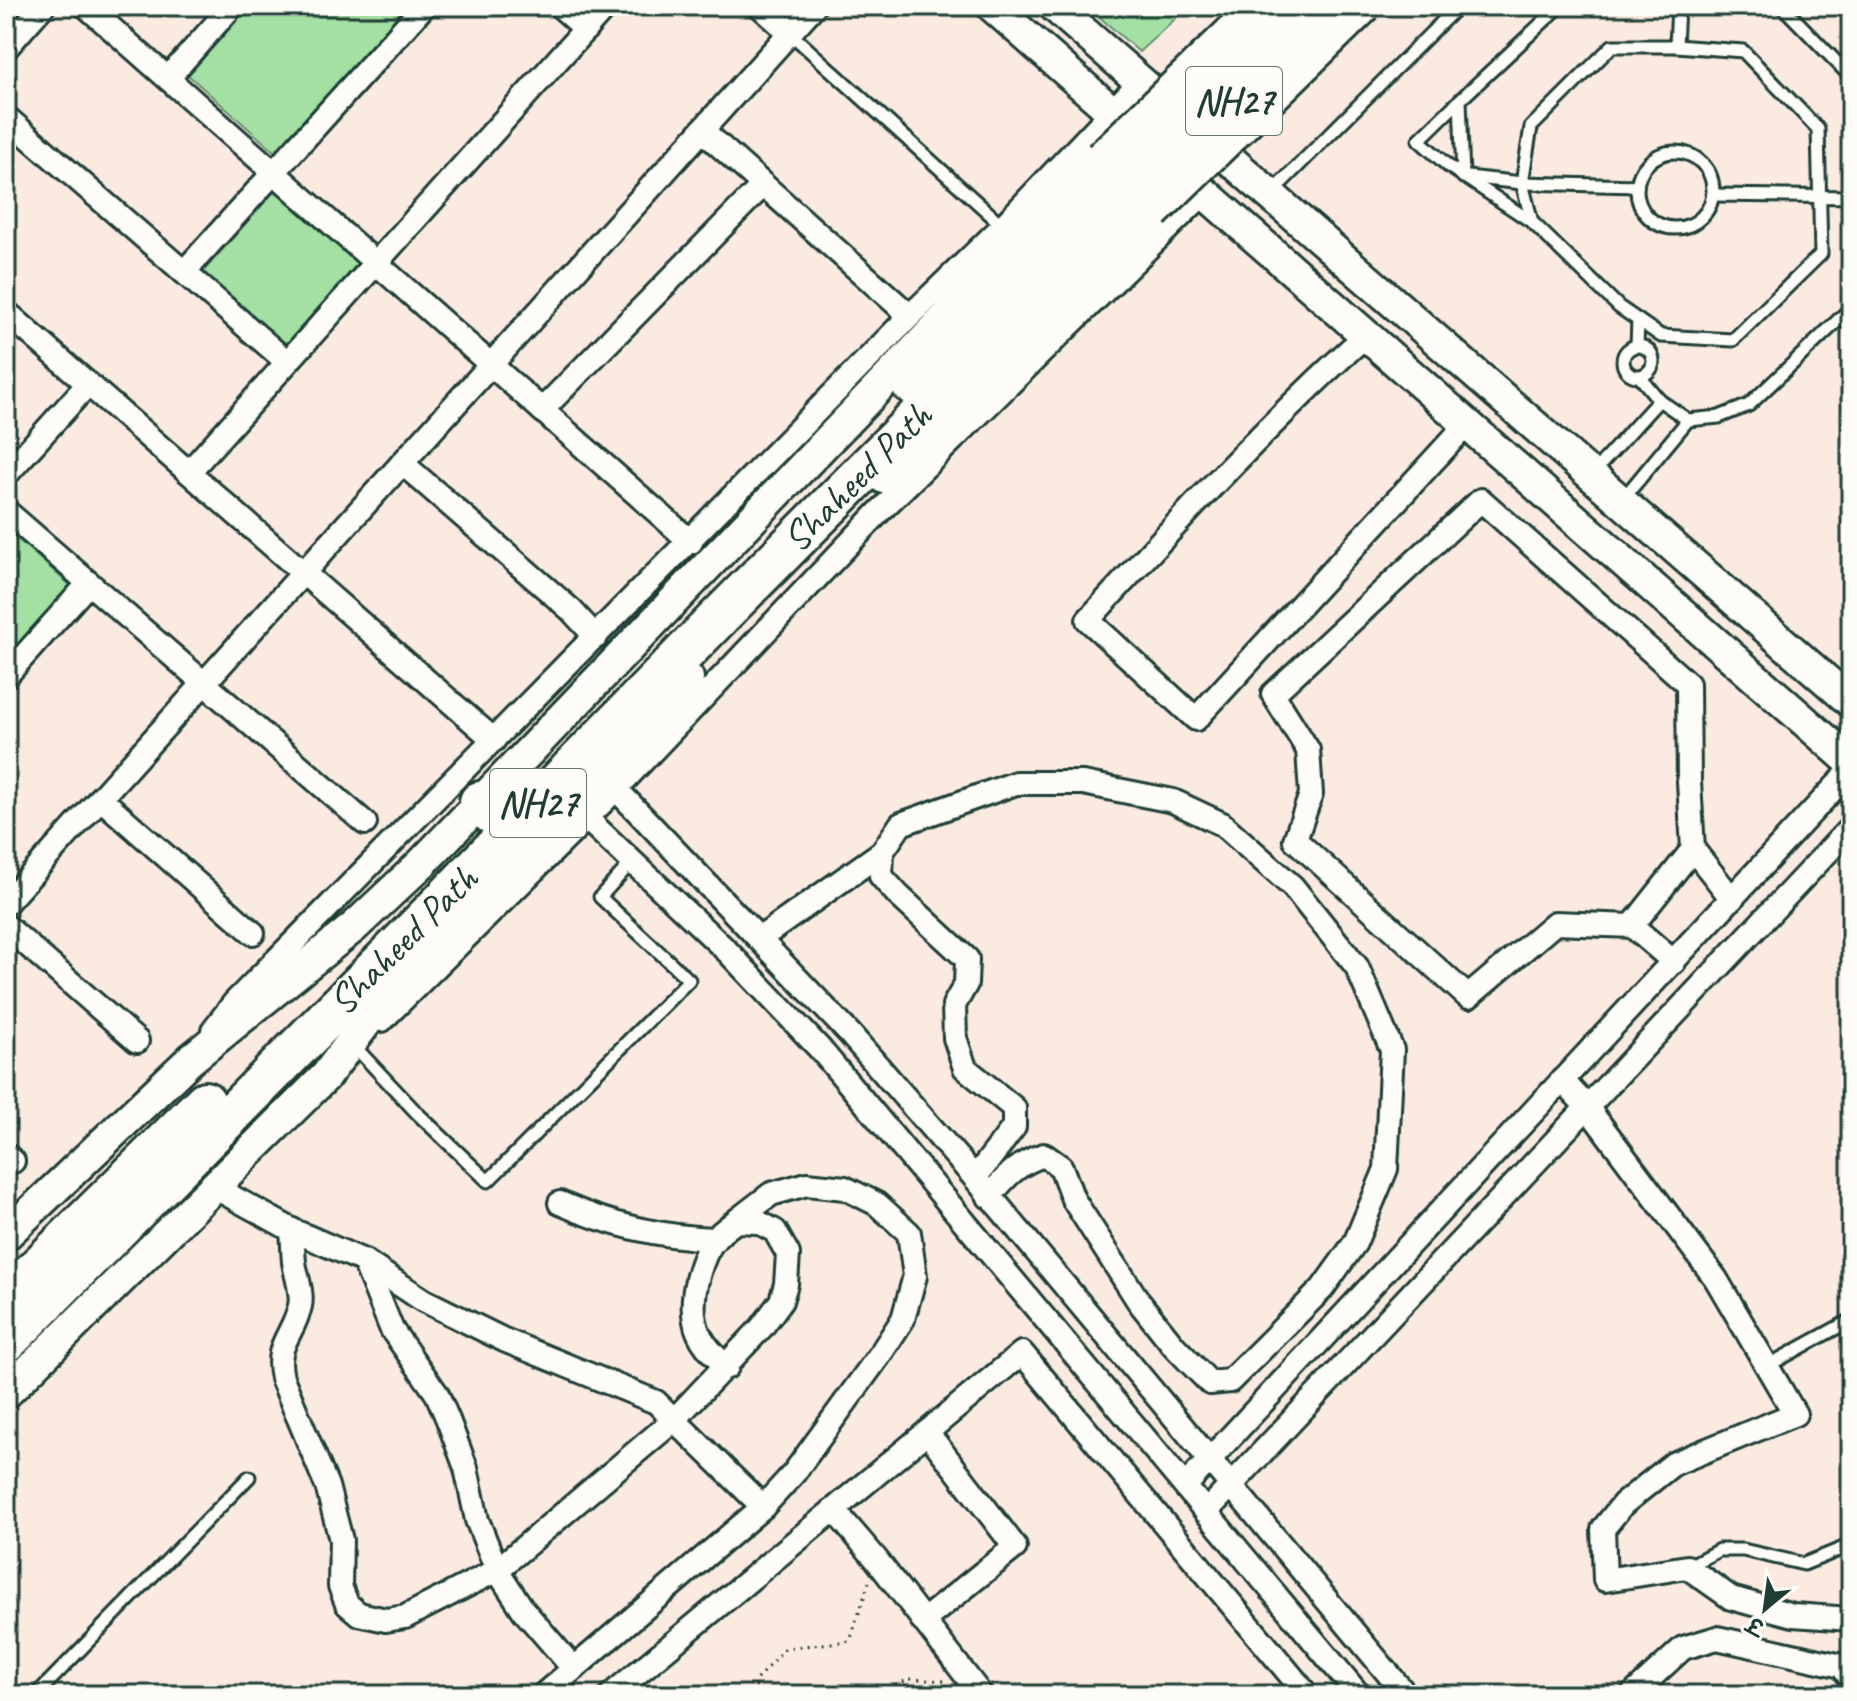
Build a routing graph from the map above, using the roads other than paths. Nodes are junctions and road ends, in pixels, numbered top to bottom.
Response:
1 (43, 6) edge
2 (86, 6) edge
3 (232, 6) edge
4 (424, 6) edge
5 (560, 6) edge
6 (606, 6) edge
7 (760, 6) edge
8 (814, 6) edge
9 (992, 6) edge
10 (1054, 6) edge
11 (1257, 6) edge
12 (1289, 6) edge
13 (1331, 6) edge
14 (1366, 6) edge
15 (1458, 6) edge
16 (1560, 6) edge
17 (1678, 6) edge
18 (1785, 7) edge
19 (586, 29) junction
20 (790, 33) junction
21 (1676, 46) junction
22 (6, 48) edge
23 (1851, 77) edge
24 (168, 78) junction
25 (1140, 82) junction
26 (1460, 100) junction
27 (1112, 112) junction
28 (6, 117) edge
29 (702, 130) junction
30 (274, 172) junction
31 (1463, 177) junction
32 (1522, 183) junction
33 (763, 185) junction
34 (1126, 185) junction
35 (1637, 186) junction
36 (1204, 193) junction
37 (1269, 195) junction
38 (1714, 195) junction
39 (1820, 196) junction
40 (1851, 197) edge
41 (1532, 222) junction
42 (1003, 226) junction
43 (1058, 253) junction
44 (376, 263) junction
45 (184, 272) junction
46 (1851, 308) edge
47 (6, 312) edge
48 (910, 316) junction
49 (1638, 320) junction
50 (1366, 335) junction
51 (1435, 339) junction
52 (1637, 346) junction
53 (287, 362) junction
54 (491, 365) junction
55 (1407, 371) junction
56 (1640, 377) junction
57 (88, 384) junction
58 (1659, 400) junction
59 (542, 410) junction
60 (1688, 420) junction
61 (1467, 424) junction
62 (402, 463) junction
63 (189, 472) junction
64 (6, 475) edge
65 (1591, 475) junction
66 (1621, 501) junction
67 (6, 511) edge
68 (691, 542) junction
69 (304, 573) junction
70 (89, 583) junction
71 (596, 637) junction
72 (6, 676) edge
73 (204, 683) junction
74 (1851, 702) edge
75 (494, 740) junction
76 (1851, 762) edge
77 (1851, 770) edge
78 (616, 789) junction
79 (100, 798) junction
80 (485, 808) junction
81 (586, 818) junction
82 (365, 823) dead end
83 (1851, 827) edge
84 (1693, 849) junction
85 (882, 852) junction
86 (632, 862) junction
87 (339, 896) junction
88 (1732, 899) junction
89 (6, 903) edge
90 (363, 918) junction
91 (439, 922) junction
92 (6, 926) edge
93 (1632, 926) junction
94 (253, 933) dead end
95 (759, 939) junction
96 (1674, 962) junction
97 (137, 1041) dead end
98 (355, 1047) junction
99 (191, 1059) junction
100 (325, 1077) junction
101 (1562, 1080) junction
102 (1587, 1107) junction
103 (975, 1178) junction
104 (214, 1187) junction
105 (989, 1197) junction
106 (560, 1203) dead end
107 (736, 1221) junction
108 (292, 1230) junction
109 (6, 1235) edge
110 (715, 1239) junction
111 (364, 1261) junction
112 (8, 1281) edge
113 (1851, 1320) edge
114 (1051, 1328) junction
115 (6, 1342) edge
116 (1022, 1353) junction
117 (1767, 1366) junction
118 (727, 1367) junction
119 (6, 1393) edge
120 (674, 1420) junction
121 (927, 1432) junction
122 (1210, 1460) junction
123 (249, 1477) dead end
124 (1185, 1486) junction
125 (1231, 1486) junction
126 (763, 1507) junction
127 (834, 1510) junction
128 (1206, 1512) junction
129 (1851, 1545) edge
130 (1687, 1567) junction
131 (497, 1570) junction
132 (1851, 1619) edge
133 (923, 1621) junction
134 (1334, 1665) junction
135 (574, 1669) junction
136 (1851, 1679) edge
137 (976, 1689) edge
138 (1300, 1692) edge
139 (36, 1695) edge
140 (543, 1695) edge
141 (611, 1695) edge
142 (1359, 1695) edge
143 (1406, 1695) edge
144 (1632, 1695) edge

1 - 22 street
2 - 24 street
3 - 24 street
4 - 30 street
5 - 19 street
6 - 19 street
7 - 20 street
8 - 20 street
9 - 27 street
10 - 25 street
11 - 34 street, bridge
12 - 34 highway, NH27, bridge
13 - 34 highway, NH27, bridge
14 - 34 street, bridge
15 - 37 lane
16 - 26 lane
17 - 21 lane
18 - 23 lane
19 - 44 street
20 - 29 street
20 - 42 lane
21 - 32 lane
21 - 39 lane
24 - 30 street
25 - 27 street
25 - 37 street
26 - 31 lane
26 - 31 lane
27 - 36 street
27 - 42 street
28 - 45 street
29 - 33 street
29 - 54 street
30 - 44 street
30 - 45 street
31 - 32 lane
31 - 41 lane
32 - 35 lane
32 - 41 lane
33 - 48 street
33 - 59 street
34 - 43 highway, NH27
34 - 43 highway
34 - 80 street
34 - 91 street
35 - 38 lane
35 - 38 lane
36 - 50 street
36 - 78 street
37 - 51 street
38 - 39 lane
39 - 40 lane
39 - 49 lane
41 - 49 lane
42 - 48 street
43 - 80 highway, Shaheed Path / NH27
43 - 91 highway, Shaheed Path / NH27
44 - 53 street
44 - 54 street
45 - 53 street
46 - 60 lane
47 - 57 street
48 - 68 street
49 - 52 lane
50 - 55 street
50 - 61 street
51 - 55 street
51 - 65 street
52 - 56 lane
52 - 56 lane
53 - 63 street
54 - 59 street
54 - 62 street
55 - 61 street
56 - 58 lane
57 - 63 street
57 - 64 street
58 - 60 lane
58 - 65 lane
59 - 68 street
60 - 66 lane
61 - 76 street
62 - 69 street
62 - 71 street
63 - 69 street
65 - 66 street
66 - 74 street
67 - 70 street
68 - 71 street
69 - 73 street
69 - 75 street
70 - 72 street
70 - 73 street
71 - 75 street
73 - 79 street
73 - 82 street
75 - 87 street
77 - 88 street
78 - 81 street
78 - 95 street
79 - 89 street
79 - 94 street
80 - 90 street
80 - 112 highway, Shaheed Path / NH27
81 - 86 street
81 - 98 street
83 - 102 street
84 - 88 street
84 - 93 street
84 - 93 street
85 - 95 street
85 - 103 street
85 - 105 street
86 - 98 lane
86 - 114 street
87 - 90 street
87 - 99 street
88 - 96 street
90 - 99 street
91 - 100 street
91 - 115 highway, Shaheed Path / NH27
92 - 97 street
93 - 96 street
95 - 103 street
96 - 101 street
98 - 100 street
99 - 109 street
100 - 104 street
101 - 102 street
101 - 122 street
102 - 117 street
102 - 125 street
103 - 105 street
104 - 108 street
104 - 119 street
105 - 122 street
106 - 110 street
107 - 110 street
107 - 118 street
107 - 126 street
108 - 111 street
108 - 131 street
110 - 118 street
111 - 120 street
111 - 131 street
113 - 117 lane
114 - 116 street
114 - 124 street
116 - 121 street
116 - 138 street
117 - 130 street
118 - 120 street
120 - 126 street
120 - 131 street
121 - 127 street
121 - 133 street
122 - 124 street
122 - 125 street
123 - 139 lane
124 - 128 street
125 - 128 street
125 - 143 street
126 - 135 street
127 - 133 street
127 - 141 street
128 - 134 street
129 - 130 lane
130 - 132 street
131 - 135 street
133 - 137 street
134 - 138 street
134 - 142 street
135 - 140 street
136 - 144 street

